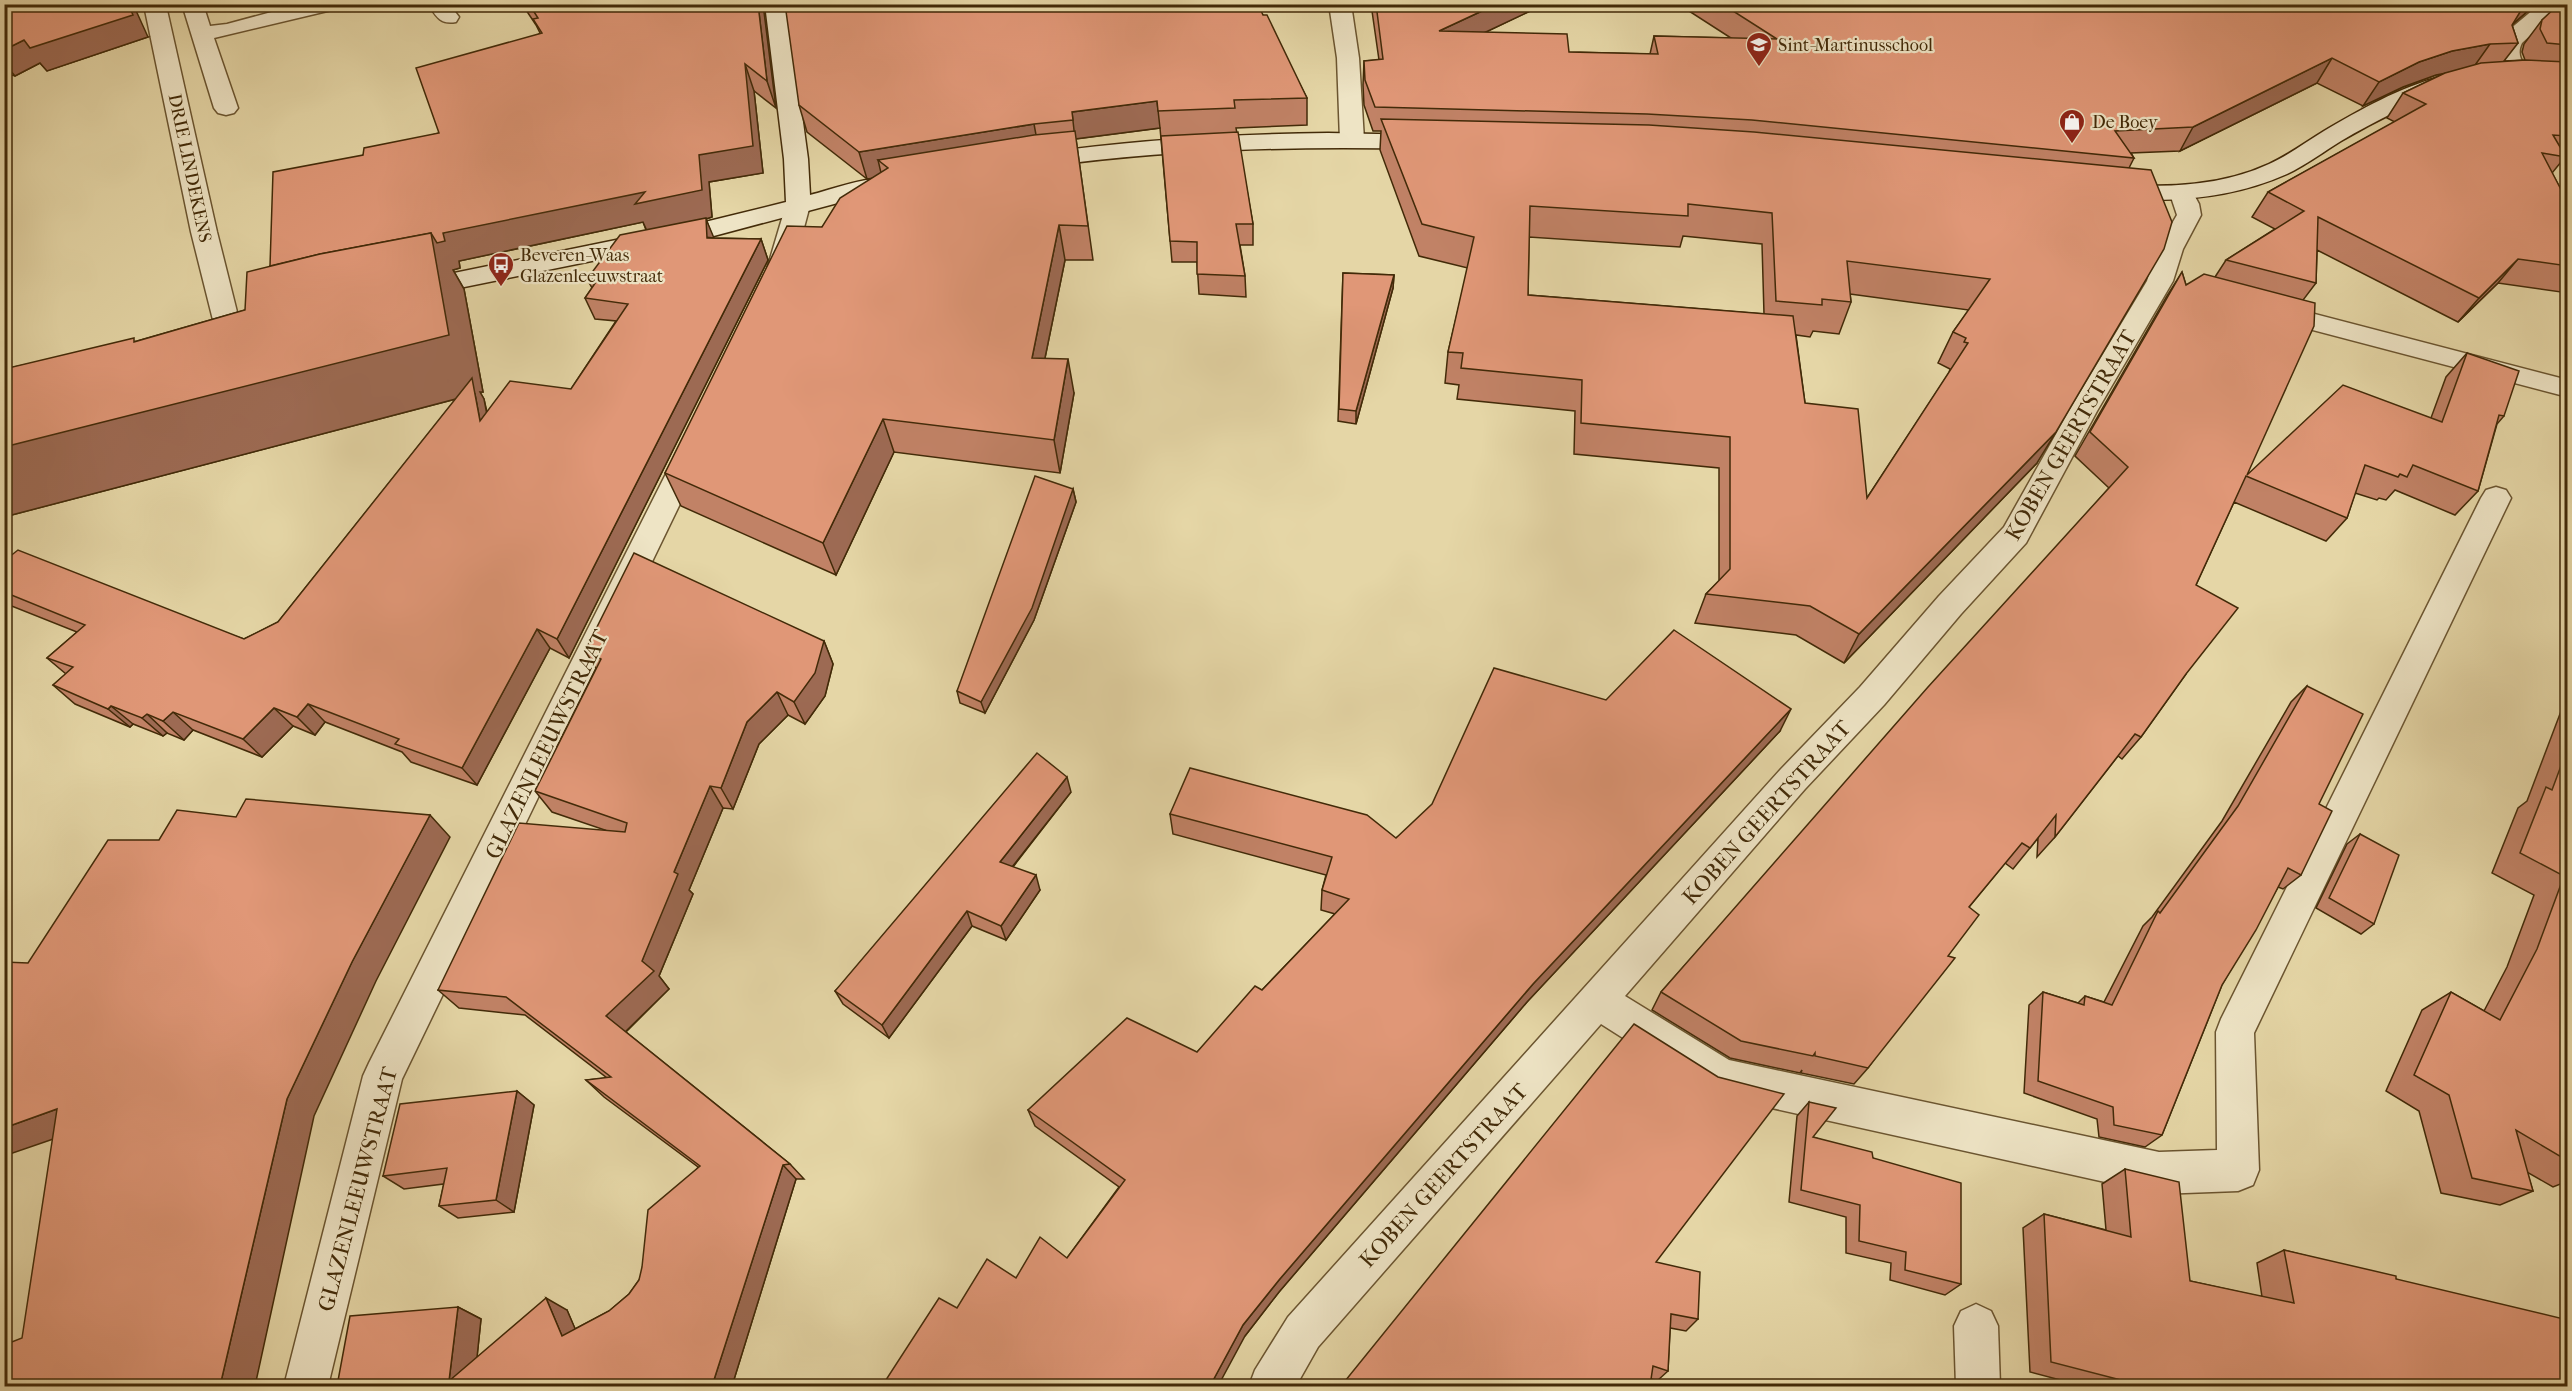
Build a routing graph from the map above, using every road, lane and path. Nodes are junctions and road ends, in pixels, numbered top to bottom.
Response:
1 (160, 4) edge
2 (192, 4) edge
3 (328, 4) edge
4 (776, 4) edge
5 (1340, 4) edge
6 (2554, 4) edge
7 (202, 33) junction
8 (2489, 76) edge
9 (2521, 76) junction
10 (2544, 77) edge
11 (2456, 80) edge
12 (226, 108) dead end
13 (1352, 140) junction
14 (1445, 142) edge
15 (1016, 164) edge
16 (910, 182) edge
17 (2095, 189) edge
18 (2182, 194) junction
19 (798, 205) junction
20 (768, 293) edge
21 (392, 294) edge
22 (2251, 305) edge
23 (228, 333) edge
24 (2568, 389) edge
25 (703, 426) edge
26 (2496, 498) dead end
27 (1598, 1001) junction
28 (1976, 1326) dead end
29 (306, 1386) edge
30 (1271, 1386) edge
31 (1978, 1386) edge

1 - 23 street, DRIE LINDEKENS
2 - 7 street
3 - 7 street
4 - 19 street
5 - 13 street
6 - 9 street
7 - 12 street
8 - 9 street
9 - 10 street
11 - 18 street
13 - 14 street
13 - 15 street
16 - 19 street
17 - 18 street
18 - 27 street, KOBEN GEERTSTRAAT
19 - 20 street
19 - 21 street
22 - 24 lane
25 - 29 street, GLAZENLEEUWSTRAAT
26 - 27 street
27 - 30 street, KOBEN GEERTSTRAAT
28 - 31 street

